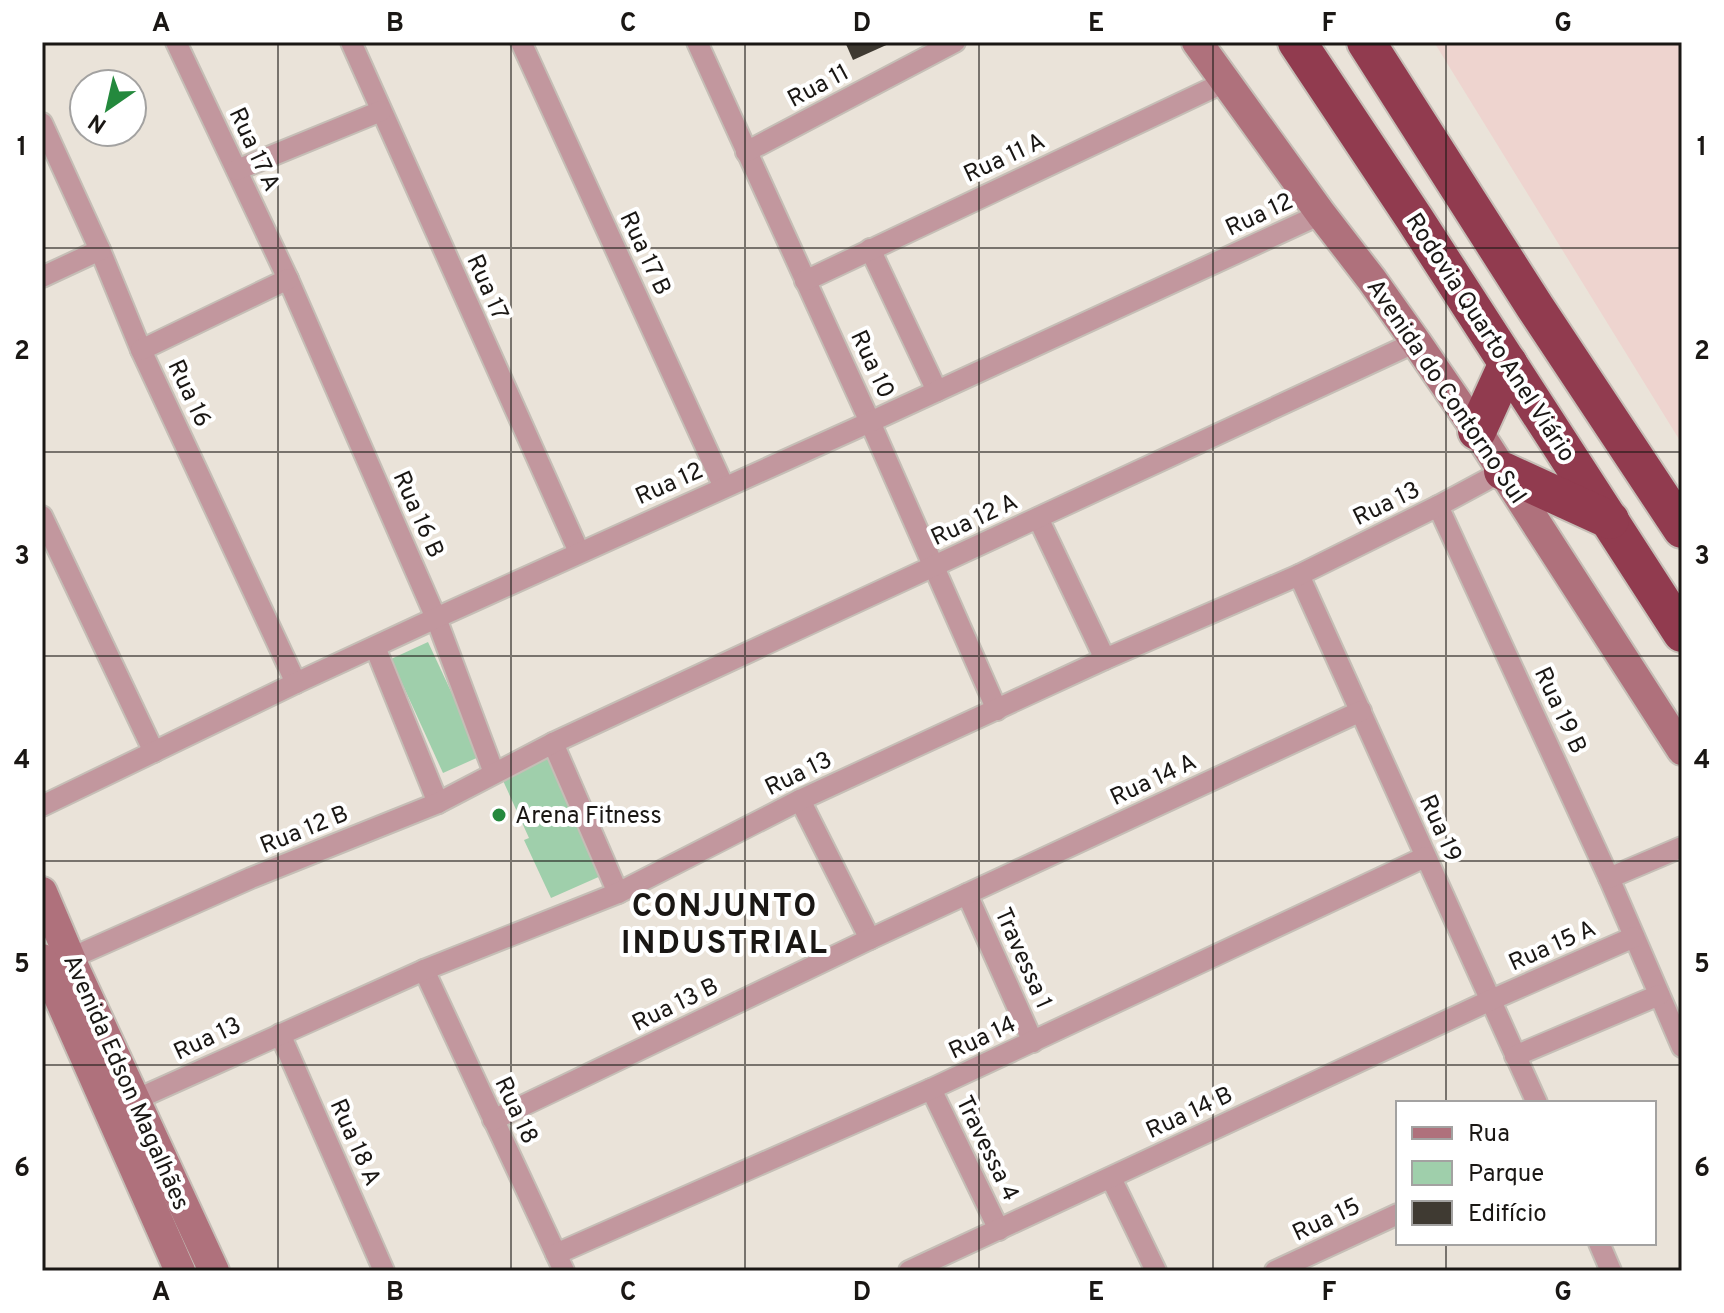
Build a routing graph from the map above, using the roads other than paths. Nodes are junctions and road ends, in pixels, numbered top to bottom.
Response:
1 (176, 42) edge
2 (521, 42) edge
3 (697, 42) edge
4 (955, 42) edge
5 (1197, 42) edge
6 (1297, 42) edge
7 (1366, 42) edge
8 (358, 44) edge
9 (1225, 82) junction
10 (381, 111) junction
11 (42, 123) edge
12 (746, 152) junction
13 (237, 170) junction
14 (1321, 214) junction
15 (870, 249) junction
16 (100, 250) junction
17 (1444, 265) junction
18 (42, 277) edge
19 (288, 279) junction
20 (805, 281) junction
21 (1535, 307) junction
22 (1416, 342) junction
23 (141, 350) junction
24 (1508, 363) junction
25 (937, 391) junction
26 (870, 422) junction
27 (1477, 431) junction
28 (1503, 471) junction
29 (724, 487) junction
30 (1438, 506) junction
31 (42, 516) edge
32 (1038, 518) junction
33 (1610, 520) junction
34 (1682, 529) edge
35 (579, 552) junction
36 (935, 567) junction
37 (1299, 575) junction
38 (436, 618) junction
39 (1682, 633) edge
40 (375, 647) junction
41 (1105, 659) junction
42 (296, 683) junction
43 (997, 710) junction
44 (1361, 711) junction
45 (553, 743) junction
46 (1682, 750) edge
47 (154, 752) junction
48 (494, 773) junction
49 (800, 800) junction
50 (438, 803) junction
51 (42, 806) edge
52 (1682, 847) edge
53 (1425, 857) junction
54 (1609, 878) junction
55 (42, 892) edge
56 (618, 893) junction
57 (967, 894) junction
58 (1634, 937) junction
59 (870, 939) junction
60 (55, 952) edge
61 (424, 970) junction
62 (1659, 995) junction
63 (1491, 1000) junction
64 (280, 1034) junction
65 (1033, 1042) junction
66 (1682, 1047) edge
67 (1515, 1056) junction
68 (931, 1089) junction
69 (1536, 1101) edge
70 (122, 1105) junction
71 (493, 1120) junction
72 (1111, 1178) junction
73 (1396, 1215) edge
74 (999, 1230) junction
75 (1600, 1245) edge
76 (560, 1263) edge
77 (180, 1271) edge
78 (214, 1271) edge
79 (384, 1271) edge
80 (909, 1271) edge
81 (1156, 1271) edge
82 (1275, 1271) edge
83 (1611, 1271) edge

1 - 13 street, Rua 17 A
2 - 29 street, Rua 17 B
3 - 12 street, Rua 10
4 - 12 street, Rua 11
5 - 9 street, Avenida do Contorno Sul
6 - 17 highway, Rodovia Quarto Anel Viário
7 - 21 highway
8 - 10 street, Rua 17
9 - 14 street, Avenida do Contorno Sul
9 - 15 street, Rua 11 A
10 - 13 street
10 - 35 street, Rua 17
11 - 16 street, Rua 16
12 - 20 street, Rua 10
13 - 19 street, Rua 17 A
14 - 22 street, Avenida do Contorno Sul
14 - 25 street, Rua 12
15 - 20 street, Rua 11 A
15 - 25 street
16 - 18 street
16 - 23 street, Rua 16
17 - 21 highway
17 - 24 highway, Rodovia Quarto Anel Viário
19 - 23 street
19 - 38 street, Rua 16 B
20 - 26 street, Rua 10
21 - 34 highway
22 - 27 street, Avenida do Contorno Sul
22 - 32 street, Rua 12 A
23 - 42 street, Rua 16
24 - 27 highway
24 - 33 highway, Rodovia Quarto Anel Viário
25 - 26 street, Rua 12
26 - 29 street, Rua 12
26 - 36 street, Rua 10
27 - 28 street, Avenida do Contorno Sul
28 - 30 street, Rua 13
28 - 33 highway
28 - 46 street, Avenida do Contorno Sul
29 - 35 street, Rua 12
30 - 37 street, Rua 13
30 - 54 street, Rua 19 B
31 - 47 street
32 - 36 street, Rua 12 A
32 - 41 street
33 - 39 highway, Rodovia Quarto Anel Viário
35 - 38 street, Rua 12
36 - 43 street, Rua 10
36 - 45 street, Rua 12 A
37 - 41 street, Rua 13
37 - 44 street, Rua 19
38 - 40 street, Rua 12
38 - 48 street, Rua 16 B
40 - 42 street, Rua 12
40 - 50 street
41 - 43 street, Rua 13
42 - 47 street, Rua 12
43 - 49 street, Rua 13
44 - 53 street, Rua 19
44 - 57 street, Rua 14 A
45 - 48 street, Rua 12 B
45 - 56 street
47 - 51 street, Rua 12
48 - 50 street, Rua 12 B
49 - 56 street, Rua 13
49 - 59 street
50 - 60 street, Rua 12 B
52 - 54 street
53 - 63 street, Rua 19
53 - 65 street, Rua 14
54 - 58 street, Rua 19 B
55 - 60 street, Avenida Edson Magalhães
56 - 61 street, Rua 13
57 - 59 street, Rua 13 B
57 - 65 street, Travessa 1
58 - 62 street, Rua 19 B
58 - 63 street, Rua 15 A
59 - 71 street, Rua 13 B
60 - 70 street, Avenida Edson Magalhães
61 - 64 street, Rua 13
61 - 71 street, Rua 18
62 - 66 street, Rua 19 B
62 - 67 street
63 - 67 street, Rua 19
63 - 72 street, Rua 14 B
64 - 70 street, Rua 13
64 - 79 street, Rua 18 A
65 - 68 street, Rua 14
67 - 69 street, Rua 19
68 - 74 street, Travessa 4
68 - 76 street, Rua 14
70 - 77 street, Avenida Edson Magalhães
70 - 78 street, Avenida Edson Magalhães
71 - 76 street, Rua 18
72 - 74 street, Rua 14 B
72 - 81 street
73 - 82 street, Rua 15
74 - 80 street, Rua 14 B
75 - 83 street

